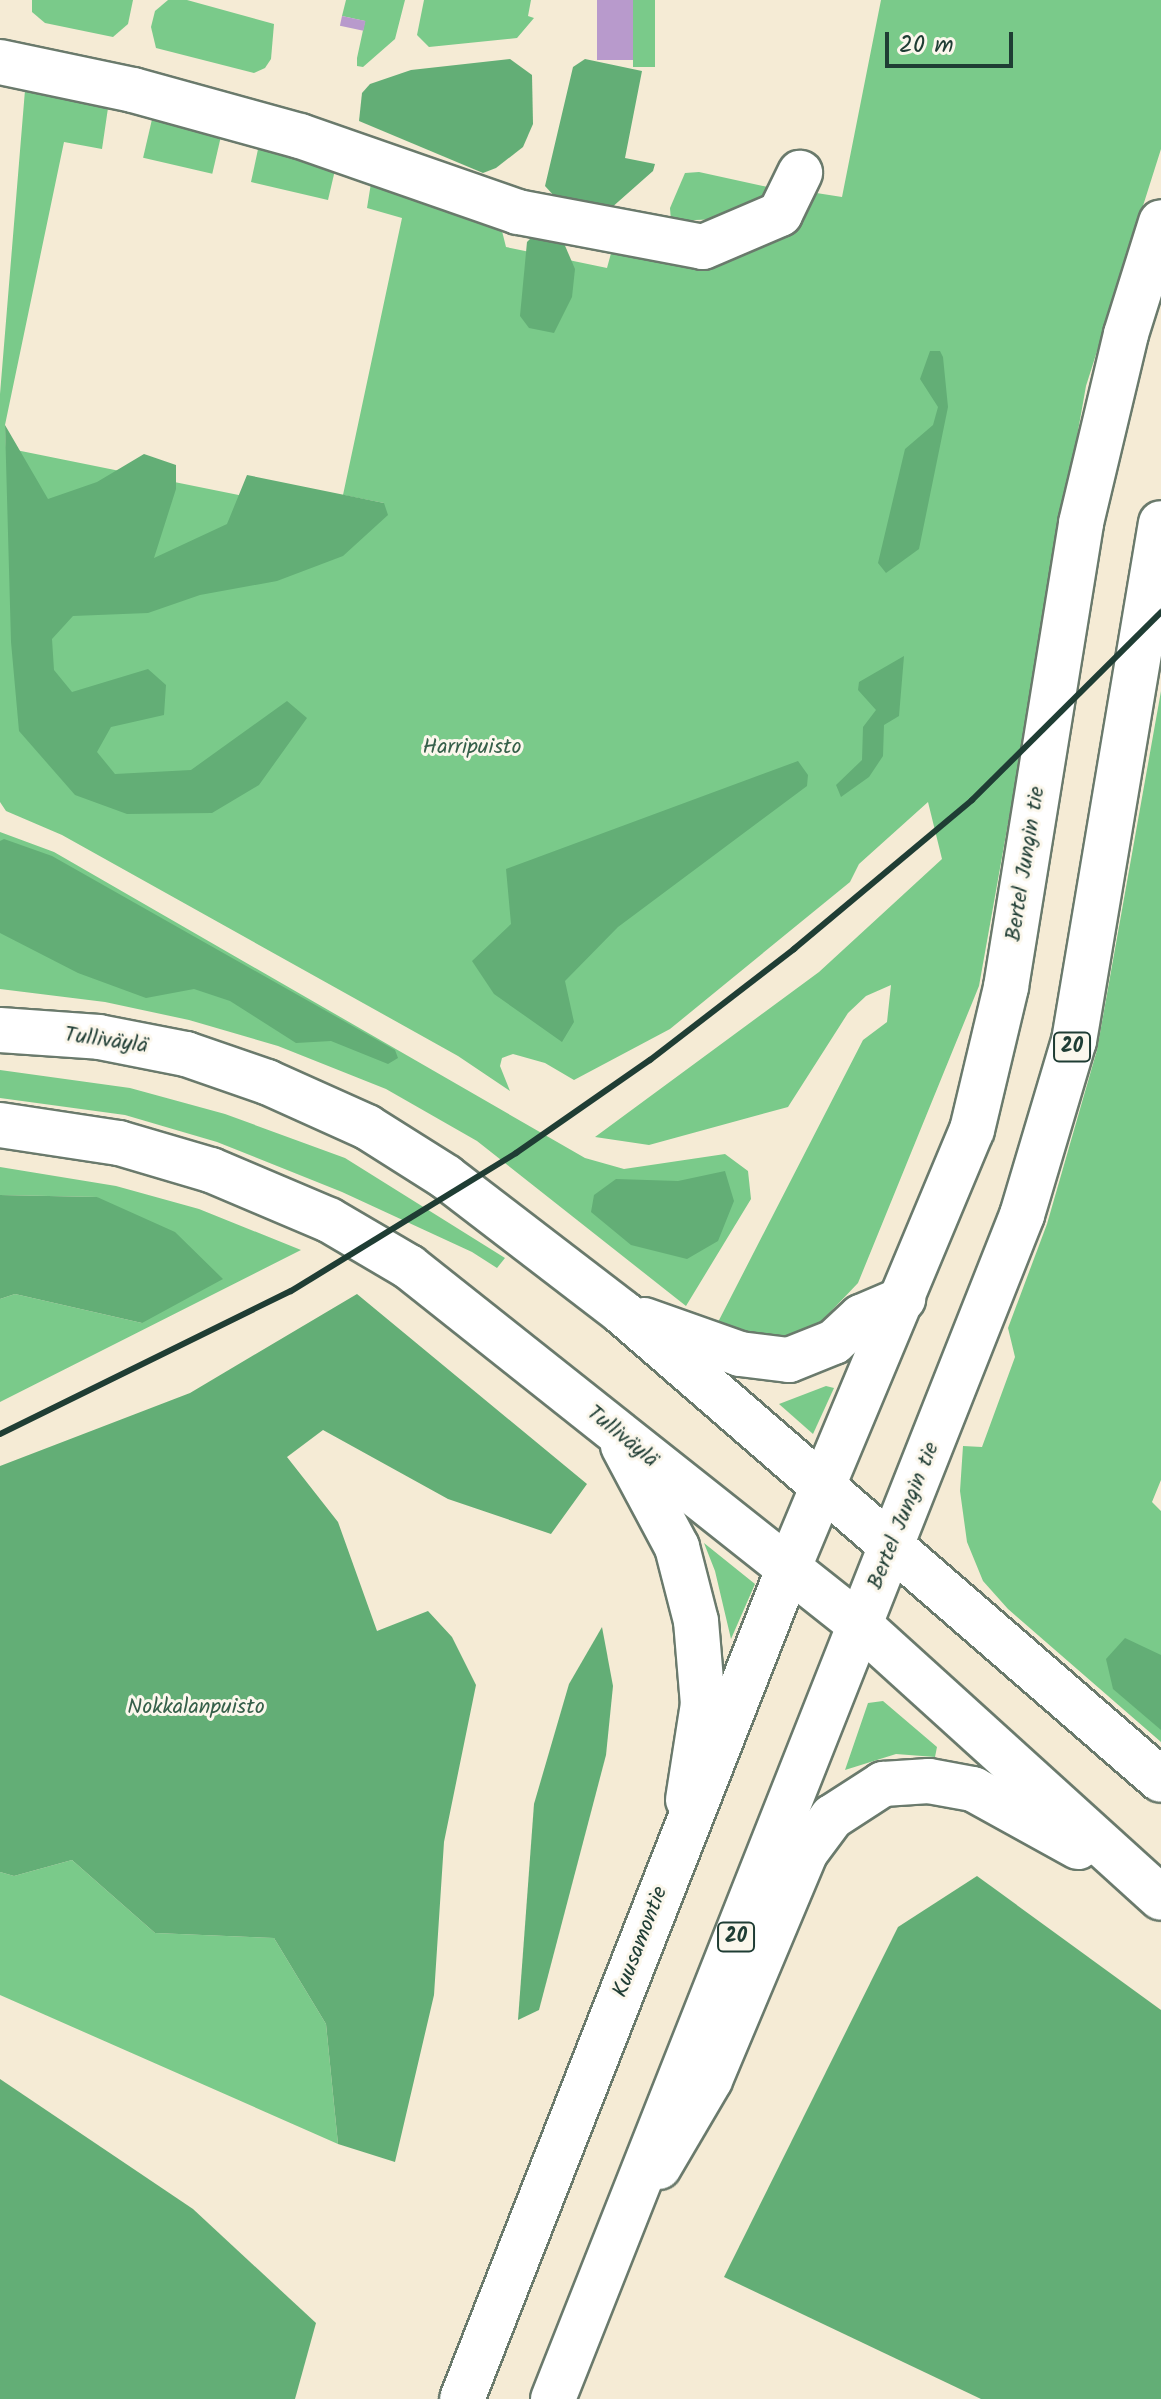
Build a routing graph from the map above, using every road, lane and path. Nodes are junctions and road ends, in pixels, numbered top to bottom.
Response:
1 (0, 62) edge
2 (800, 173) dead end
3 (1161, 222) edge
4 (1161, 523) edge
5 (0, 1030) edge
6 (0, 1125) edge
7 (903, 1299) junction
8 (623, 1313) junction
9 (616, 1434) junction
10 (824, 1486) junction
11 (892, 1546) junction
12 (789, 1567) junction
13 (860, 1625) junction
14 (1161, 1780) edge
15 (682, 1838) junction
16 (1152, 1891) edge
17 (612, 2248) junction
18 (462, 2399) edge
19 (553, 2399) edge

1 - 2 main road
3 - 7 main road, Bertel Jungin tie
4 - 11 main road, Bertel Jungin tie / 20
5 - 8 main road, Tulliväylä
6 - 9 main road, Tulliväylä
7 - 8 main road
7 - 10 main road, Bertel Jungin tie
8 - 10 main road, Tulliväylä
9 - 12 main road, Tulliväylä
9 - 15 main road
10 - 11 main road, Tulliväylä
10 - 12 main road, Kuusamontie
11 - 13 main road, Bertel Jungin tie / 20
11 - 14 main road, Tulliväylä
12 - 13 main road, Tulliväylä
12 - 15 main road, Kuusamontie
13 - 16 main road, Tulliväylä
13 - 17 main road, 20
15 - 18 main road, Kuusamontie
16 - 17 main road
17 - 19 main road, 20

